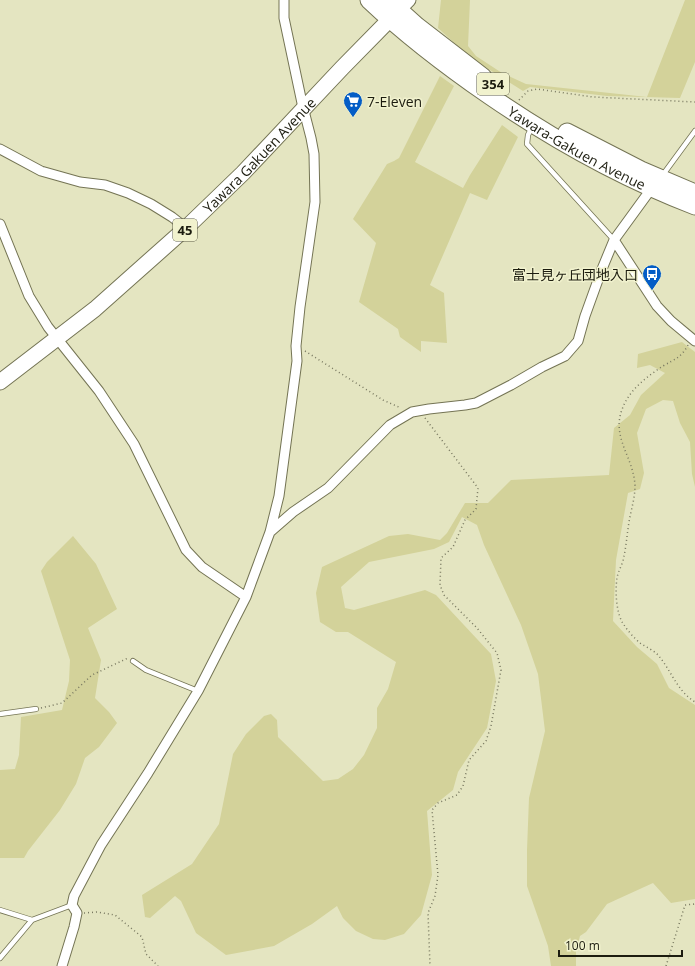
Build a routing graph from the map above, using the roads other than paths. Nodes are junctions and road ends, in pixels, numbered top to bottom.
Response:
1 (284, 0) edge
2 (369, 0) edge
3 (396, 7) edge
4 (304, 109) junction
5 (533, 124) junction
6 (695, 132) edge
7 (0, 149) edge
8 (656, 183) junction
9 (695, 193) edge
10 (695, 206) edge
11 (0, 224) edge
12 (186, 228) junction
13 (614, 240) junction
14 (58, 338) junction
15 (694, 339) edge
16 (0, 382) edge
17 (270, 532) junction
18 (246, 597) junction
19 (133, 661) road end
20 (198, 691) junction
21 (36, 709) road end
22 (0, 714) edge
23 (74, 909) junction
24 (0, 910) edge
25 (32, 920) junction
26 (0, 958) edge
27 (62, 966) edge

1 - 4 street
2 - 3 highway, 354
3 - 4 main road, Yawara Gakuen Avenue / 45
3 - 5 highway, Yawara-Gakuen Avenue / 354
3 - 8 highway, Yawara-Gakuen Avenue / 354
4 - 12 main road, Yawara Gakuen Avenue / 45
4 - 17 street
5 - 8 highway, Yawara-Gakuen Avenue / 354
5 - 13 lane
6 - 8 lane
7 - 12 street
8 - 9 highway, Yawara-Gakuen Avenue / 354
8 - 10 highway, Yawara-Gakuen Avenue / 354
8 - 13 street
11 - 14 street
12 - 14 main road, Yawara Gakuen Avenue / 45
13 - 15 street
13 - 17 street
14 - 16 main road, Yawara Gakuen Avenue / 45
14 - 18 street
17 - 18 street
18 - 20 street
19 - 20 lane
20 - 23 street
21 - 22 lane
23 - 25 lane
23 - 27 street
24 - 25 lane
25 - 26 lane

